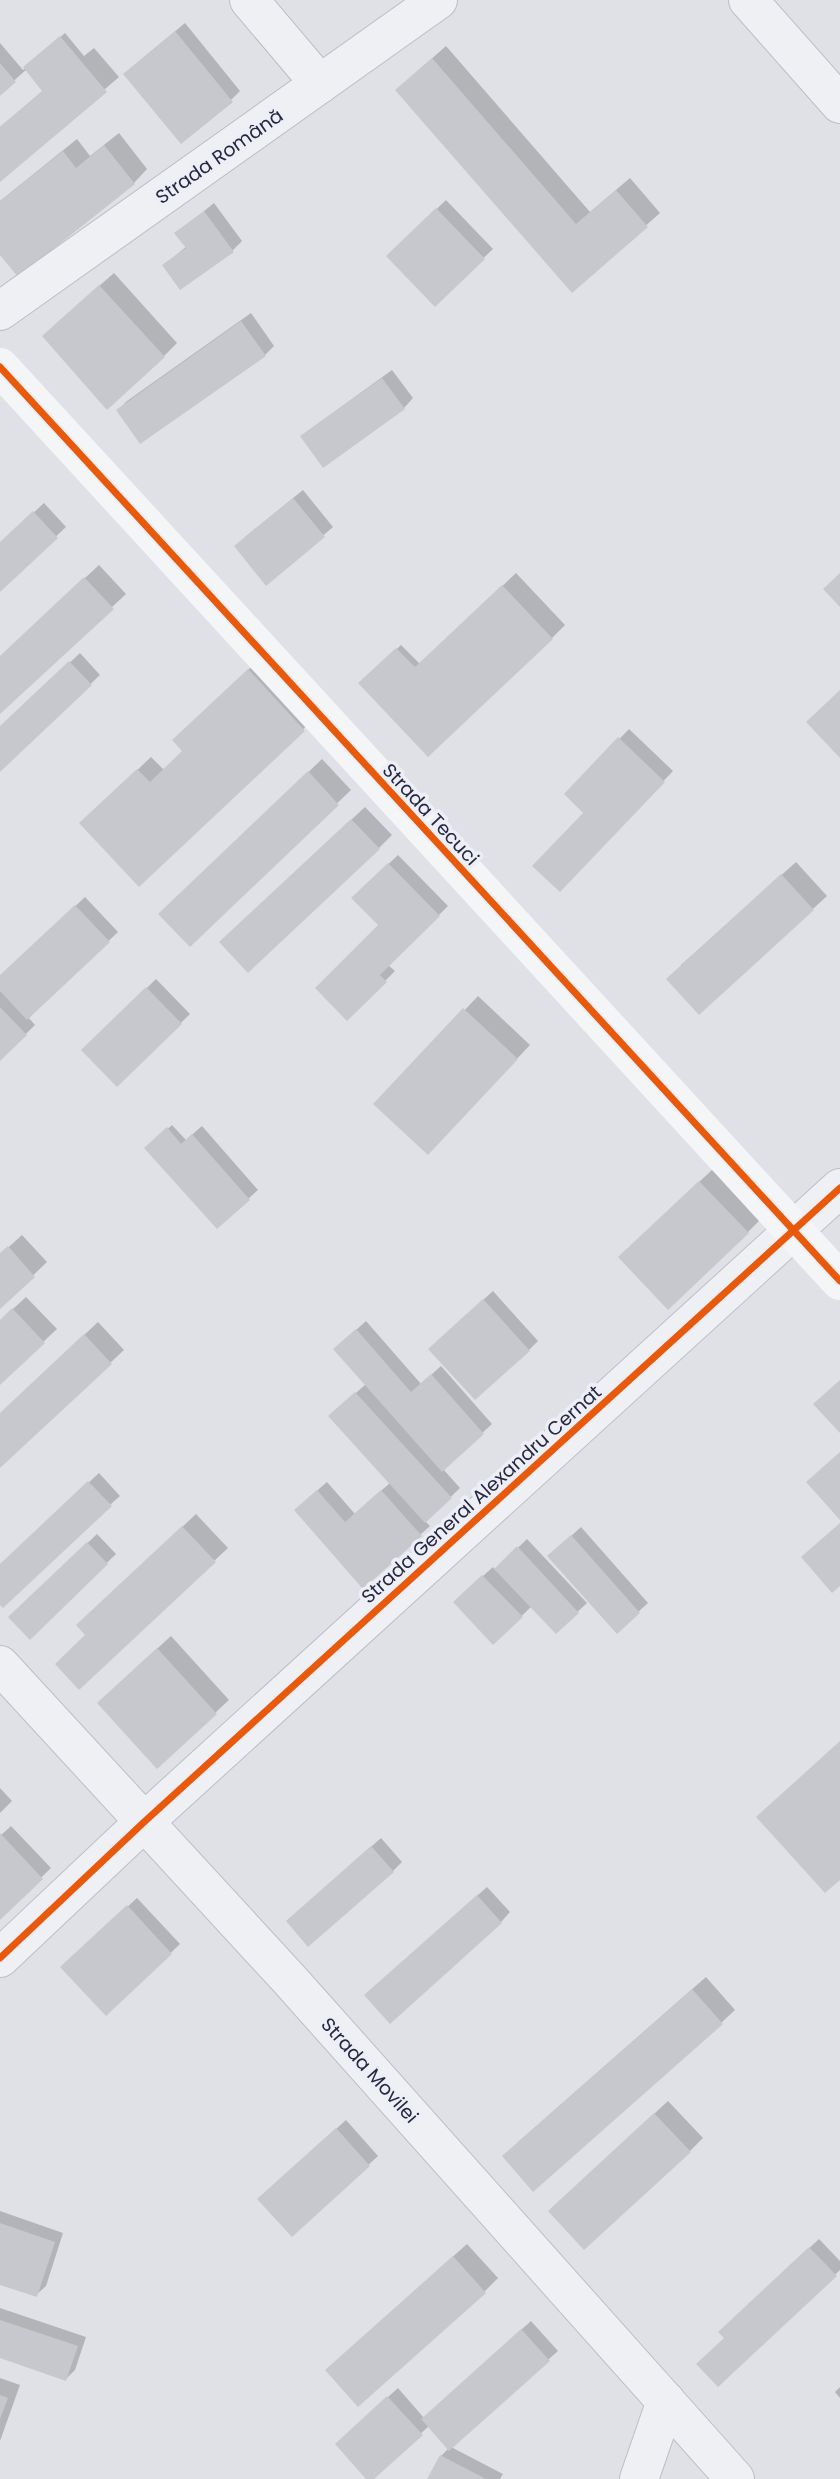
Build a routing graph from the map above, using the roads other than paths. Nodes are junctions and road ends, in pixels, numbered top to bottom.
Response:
1 (249, 0) edge
2 (438, 0) edge
3 (748, 0) edge
4 (320, 84) junction
5 (840, 104) edge
6 (0, 311) edge
7 (0, 368) edge
8 (840, 1188) edge
9 (793, 1230) junction
10 (840, 1281) edge
11 (0, 1665) edge
12 (143, 1823) junction
13 (0, 1958) edge
14 (666, 2401) junction
15 (639, 2479) edge
16 (735, 2479) edge

1 - 4 street
2 - 4 street, Strada Română
3 - 5 street
4 - 6 street, Strada Română
7 - 9 main road, Strada Tecuci
8 - 9 street, Strada General Alexandru Cernat
9 - 10 main road, Strada Tecuci
9 - 12 street, Strada General Alexandru Cernat
11 - 12 street, Strada Movilei
12 - 13 street, Strada General Alexandru Cernat
12 - 14 street, Strada Movilei
14 - 15 street
14 - 16 street, Strada Movilei

